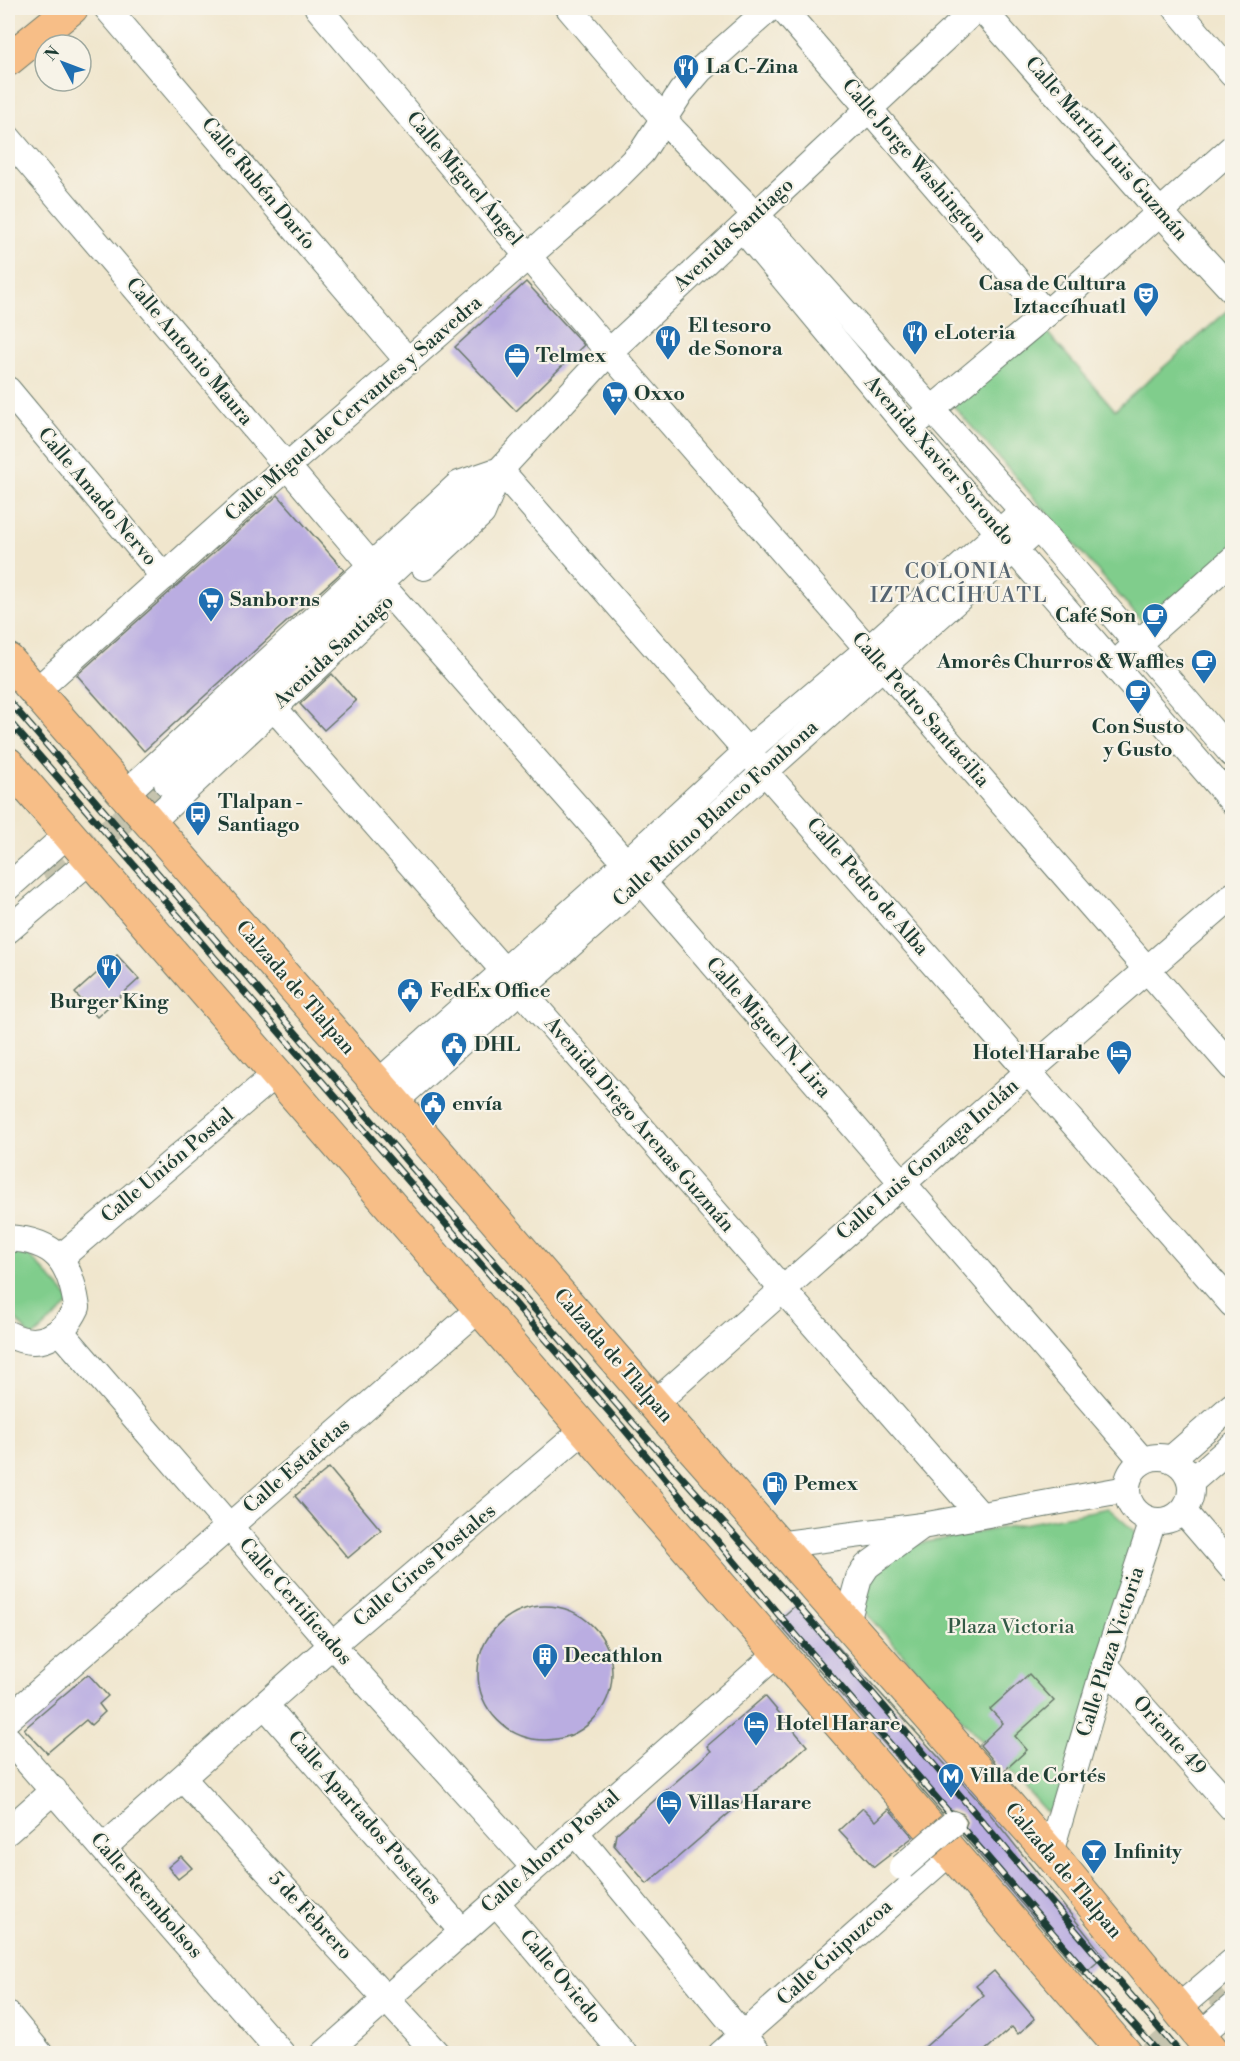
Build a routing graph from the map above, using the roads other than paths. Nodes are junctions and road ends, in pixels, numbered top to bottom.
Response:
1 (107, 8) edge
2 (318, 8) edge
3 (569, 8) edge
4 (770, 8) edge
5 (782, 8) edge
6 (979, 8) edge
7 (1176, 8) edge
8 (61, 16) edge
9 (8, 60) edge
10 (8, 71) edge
11 (1233, 74) edge
12 (869, 108) junction
13 (665, 120) junction
14 (8, 138) edge
15 (1233, 148) edge
16 (1160, 212) junction
17 (749, 222) junction
18 (529, 256) junction
19 (1233, 290) edge
20 (1046, 314) junction
21 (609, 352) junction
22 (408, 361) junction
23 (8, 390) edge
24 (930, 410) junction
25 (909, 429) junction
26 (286, 466) junction
27 (500, 470) junction
28 (1031, 520) junction
29 (1008, 540) junction
30 (1233, 561) edge
31 (371, 565) junction
32 (164, 577) junction
33 (392, 597) junction
34 (1137, 645) junction
35 (875, 658) junction
36 (8, 660) edge
37 (1114, 664) junction
38 (34, 692) junction
39 (274, 708) junction
40 (747, 751) junction
41 (1233, 754) edge
42 (8, 764) edge
43 (765, 771) junction
44 (167, 783) tunnel mouth
45 (125, 794) junction
46 (1233, 801) edge
47 (151, 822) junction
48 (68, 834) junction
49 (90, 860) junction
50 (633, 872) junction
51 (45, 878) tunnel mouth
52 (8, 887) edge
53 (1233, 896) edge
54 (8, 910) edge
55 (8, 930) edge
56 (1148, 969) junction
57 (504, 970) junction
58 (521, 990) junction
59 (1233, 1067) edge
60 (1028, 1072) junction
61 (276, 1074) junction
62 (386, 1092) junction
63 (903, 1184) junction
64 (8, 1238) edge
65 (60, 1258) junction
66 (782, 1289) junction
67 (1233, 1304) edge
68 (479, 1309) junction
69 (61, 1332) junction
70 (8, 1334) edge
71 (654, 1404) junction
72 (1233, 1406) edge
73 (585, 1430) junction
74 (1233, 1446) edge
75 (1171, 1459) junction
76 (1143, 1461) junction
77 (1191, 1482) junction
78 (1127, 1489) junction
79 (1183, 1510) junction
80 (980, 1515) junction
81 (1153, 1521) junction
82 (228, 1526) junction
83 (922, 1526) junction
84 (777, 1545) junction
85 (1233, 1568) edge
86 (847, 1622) junction
87 (332, 1645) junction
88 (779, 1652) junction
89 (1105, 1665) junction
90 (265, 1705) junction
91 (8, 1719) edge
92 (8, 1739) edge
93 (183, 1779) junction
94 (54, 1790) junction
95 (1233, 1808) edge
96 (8, 1831) edge
97 (574, 1831) junction
98 (951, 1838) junction
99 (104, 1847) junction
100 (1050, 1853) junction
101 (534, 1867) junction
102 (902, 1867) dead end
103 (495, 1901) junction
104 (462, 1931) junction
105 (1233, 1962) edge
106 (1230, 1995) edge
107 (387, 1999) junction
108 (1178, 2008) junction
109 (8, 2015) edge
110 (751, 2044) edge
111 (1215, 2047) edge
112 (40, 2054) edge
113 (282, 2054) edge
114 (324, 2054) edge
115 (437, 2054) edge
116 (624, 2054) edge
117 (721, 2054) edge
118 (1126, 2054) edge

1 - 22 street, Calle Rubén Darío
2 - 18 street, Calle Miguel Ángel
3 - 13 street
4 - 13 street, Calle Miguel de Cervantes y Saavedra
5 - 12 street, Calle Jorge Washington
6 - 12 street, Avenida Santiago
6 - 16 street, Calle Martín Luis Guzmán
7 - 11 street
8 - 9 main road
8 - 10 street
12 - 17 street, Avenida Santiago
12 - 20 street, Calle Jorge Washington
13 - 17 street
13 - 18 street, Calle Miguel de Cervantes y Saavedra
14 - 26 street, Calle Antonio Maura
15 - 16 street
16 - 19 street, Calle Martín Luis Guzmán
16 - 20 street
17 - 21 street, Avenida Santiago
17 - 24 street, Avenida Xavier Sorondo
17 - 25 street, Avenida Xavier Sorondo
18 - 21 street, Calle Miguel Ángel
18 - 22 street, Calle Miguel de Cervantes y Saavedra
20 - 24 street
21 - 27 street, Avenida Santiago
21 - 35 street, Calle Pedro Santacilia
22 - 26 street, Calle Miguel de Cervantes y Saavedra
23 - 32 street, Calle Amado Nervo
24 - 25 street
24 - 28 street, Avenida Xavier Sorondo
25 - 29 street, Avenida Xavier Sorondo
26 - 31 street, Calle Antonio Maura
26 - 32 street, Calle Miguel de Cervantes y Saavedra
27 - 31 street, Avenida Santiago
27 - 33 street, Avenida Santiago
27 - 40 street, Calle Pedro de Alba
27 - 44 street, Avenida Santiago
28 - 29 street, Calle Rufino Blanco Fombona
28 - 34 street, Avenida Xavier Sorondo
29 - 35 street, Calle Rufino Blanco Fombona
29 - 37 street, Avenida Xavier Sorondo
30 - 34 street
31 - 45 street, Avenida Santiago
32 - 38 street, Calle Miguel de Cervantes y Saavedra
33 - 39 street, Avenida Santiago
33 - 50 street, Calle Miguel N. Lira
34 - 37 street
34 - 41 street, Avenida Xavier Sorondo
35 - 40 street, Calle Rufino Blanco Fombona
35 - 43 street, Calle Rufino Blanco Fombona
35 - 56 street, Calle Pedro Santacilia
36 - 38 highway, Calzada de Tlalpan
37 - 46 street, Avenida Xavier Sorondo
38 - 45 highway, Calzada de Tlalpan
39 - 47 street, Avenida Santiago
39 - 57 street, Avenida Diego Arenas Guzmán
40 - 43 street, Calle Pedro de Alba
40 - 50 street, Calle Rufino Blanco Fombona
42 - 48 highway
43 - 50 street, Calle Rufino Blanco Fombona
43 - 60 street, Calle Pedro de Alba
45 - 47 highway, Calzada de Tlalpan
47 - 62 highway, Calzada de Tlalpan
48 - 49 highway
48 - 52 street
49 - 55 street
49 - 61 highway
50 - 57 street, Calle Rufino Blanco Fombona
50 - 58 street, Calle Rufino Blanco Fombona
50 - 63 street, Calle Miguel N. Lira
51 - 54 street
53 - 56 street, Calle Luis Gonzaga Inclán
56 - 59 street, Calle Pedro Santacilia
56 - 60 street, Calle Luis Gonzaga Inclán
57 - 58 street, Avenida Diego Arenas Guzmán
57 - 62 street, Calle Rufino Blanco Fombona
58 - 62 street, Calle Rufino Blanco Fombona
58 - 66 street, Avenida Diego Arenas Guzmán
60 - 63 street, Calle Luis Gonzaga Inclán
60 - 67 street, Calle Pedro de Alba
61 - 65 street, Calle Unión Postal
61 - 68 highway
62 - 71 highway, Calzada de Tlalpan
63 - 66 street, Calle Luis Gonzaga Inclán
63 - 76 street, Calle Miguel N. Lira
64 - 65 street
65 - 69 street
66 - 71 street, Calle Luis Gonzaga Inclán
66 - 80 street, Avenida Diego Arenas Guzmán
68 - 73 highway
68 - 82 street, Calle Estafetas
69 - 70 street
69 - 82 street, Calle Certificados
71 - 84 highway, Calzada de Tlalpan
72 - 75 street
73 - 87 street, Calle Giros Postales
73 - 88 highway
74 - 77 street
75 - 76 street
75 - 77 street
76 - 78 street
77 - 79 street
78 - 80 street
78 - 81 street
79 - 81 street
79 - 85 street
80 - 83 street
81 - 89 street, Calle Plaza Victoria
82 - 87 street, Calle Certificados
82 - 91 street, Calle Estafetas
83 - 84 street
83 - 86 street
84 - 86 highway, Calzada de Tlalpan
86 - 100 highway, Calzada de Tlalpan
87 - 90 street, Calle Giros Postales
87 - 101 street, Calle Certificados
88 - 97 street, Calle Ahorro Postal
88 - 98 highway
89 - 95 street, Oriente 49
89 - 100 street, Calle Plaza Victoria
90 - 93 street, Calle Giros Postales
90 - 104 street, Calle Apartados Postales
92 - 94 street, Calle Reembolsos
93 - 99 street, Calle Giros Postales
93 - 107 street, 5 de Febrero
94 - 96 street
94 - 99 street, Calle Reembolsos
97 - 101 street, Calle Ahorro Postal
97 - 110 street
98 - 102 street, bridge
98 - 110 street, Calle Guipuzcoa
98 - 118 highway
99 - 113 street, Calle Reembolsos
100 - 108 highway, Calzada de Tlalpan
101 - 103 street, Calle Ahorro Postal
103 - 104 street, Calle Ahorro Postal
103 - 116 street, Calle Oviedo
104 - 107 street, Calle Ahorro Postal
105 - 108 street
106 - 111 street
107 - 114 street, Calle Ahorro Postal
107 - 115 street, 5 de Febrero
108 - 111 highway, Calzada de Tlalpan
109 - 112 street
110 - 117 street, Calle Guipuzcoa

